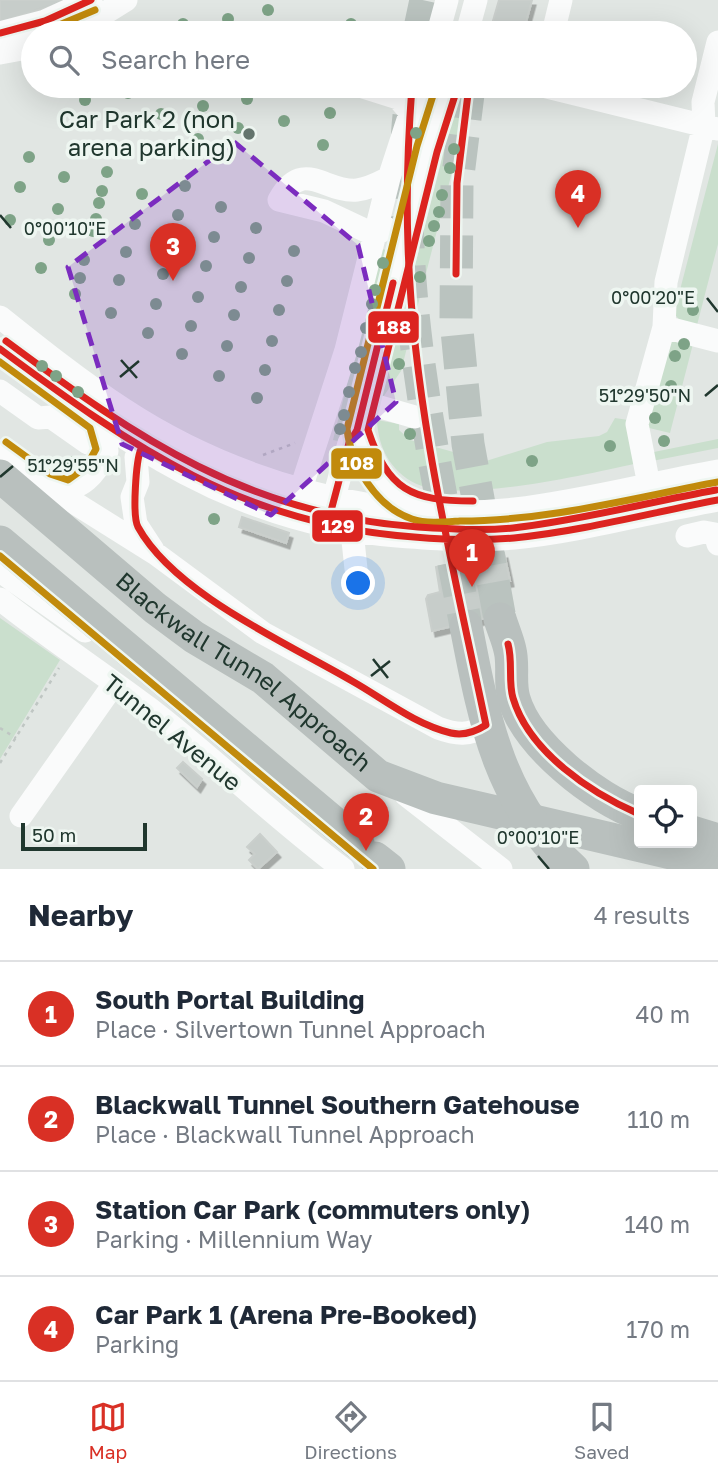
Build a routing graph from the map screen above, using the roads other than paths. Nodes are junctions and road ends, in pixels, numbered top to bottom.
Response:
1 (91, 0) edge
2 (126, 0) edge
3 (447, 0) edge
4 (475, 0) edge
5 (561, 0) edge
6 (45, 21) edge
7 (92, 21) edge
8 (441, 21) edge
9 (470, 21) edge
10 (556, 21) edge
11 (21, 27) edge
12 (0, 33) edge
13 (718, 42) edge
14 (21, 49) edge
15 (0, 53) edge
16 (398, 98) edge
17 (415, 98) edge
18 (443, 98) edge
19 (592, 98) edge
20 (410, 112) junction
21 (711, 127) edge
22 (427, 149) junction
23 (388, 178) junction
24 (375, 235) junction
25 (0, 317) edge
26 (664, 327) junction
27 (716, 340) edge
28 (0, 349) edge
29 (0, 391) edge
30 (63, 397) junction
31 (363, 402) junction
32 (51, 416) junction
33 (415, 417) dead end
34 (357, 430) junction
35 (94, 432) junction
36 (141, 449) junction
37 (0, 451) edge
38 (718, 471) edge
39 (0, 476) edge
40 (649, 485) junction
41 (301, 488) junction
42 (54, 490) junction
43 (335, 497) junction
44 (714, 500) edge
45 (416, 509) junction
46 (291, 518) junction
47 (327, 526) junction
48 (352, 531) junction
49 (687, 536) dead end
50 (717, 539) edge
51 (0, 542) edge
52 (156, 554) junction
53 (356, 569) dead end
54 (0, 571) edge
55 (0, 599) edge
56 (500, 619) tunnel mouth
57 (466, 626) tunnel mouth
58 (138, 657) junction
59 (263, 678) junction
60 (114, 684) junction
61 (486, 725) junction
62 (634, 812) edge
63 (21, 816) dead end
64 (697, 834) edge
65 (718, 840) edge
66 (366, 860) edge
67 (718, 864) edge
68 (501, 869) edge
69 (573, 869) edge

1 - 6 street
2 - 7 street
3 - 8 street
4 - 9 street
5 - 10 street
11 - 12 street
13 - 21 street
14 - 15 street
16 - 20 street
17 - 20 street
18 - 22 street
19 - 21 street
20 - 23 street
21 - 26 street
22 - 24 street
22 - 31 street
23 - 24 street
23 - 24 street
24 - 41 street
25 - 41 street
26 - 27 street
26 - 40 street
28 - 30 street
29 - 32 street
30 - 32 street
30 - 35 street
31 - 33 street
31 - 34 street
32 - 35 street
34 - 43 street
34 - 45 street
35 - 36 street
35 - 42 street
36 - 46 street
36 - 52 street
37 - 42 street
38 - 40 street
39 - 59 highway, Blackwall Tunnel Approach
40 - 44 street
40 - 45 street
41 - 43 street
41 - 46 street
42 - 52 street
43 - 45 street
43 - 47 street
44 - 48 street
44 - 50 street
46 - 47 street
47 - 48 street
48 - 53 street
49 - 50 street
51 - 58 highway, Blackwall Tunnel Approach
52 - 61 street
54 - 58 street
55 - 60 street, Tunnel Avenue
56 - 62 highway
57 - 61 highway
58 - 66 highway, Blackwall Tunnel Approach
59 - 67 highway, Blackwall Tunnel Approach
59 - 68 street
60 - 63 street
60 - 66 street, Tunnel Avenue
61 - 69 highway
64 - 65 highway

